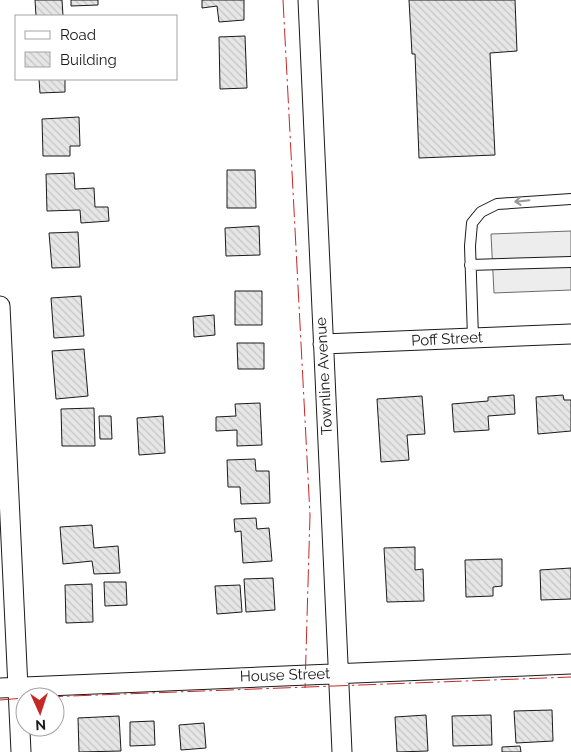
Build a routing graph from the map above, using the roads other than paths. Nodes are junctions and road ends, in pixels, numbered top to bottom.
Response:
1 (308, 0) edge
2 (571, 199) edge
3 (571, 262) edge
4 (470, 265) junction
5 (0, 306) edge
6 (571, 334) edge
7 (473, 337) junction
8 (323, 344) junction
9 (571, 664) edge
10 (339, 673) junction
11 (9, 687) edge
12 (21, 752) edge
13 (342, 752) edge

1 - 8 street, Townline Avenue
2 -> 4 lane
3 - 4 lane
4 - 7 lane
5 - 11 street
6 - 7 street, Poff Street
7 - 8 street, Poff Street
8 - 10 street, Townline Avenue
9 - 10 street, House Street
10 - 11 street, House Street
10 - 13 street, Townline Avenue
11 - 12 street

